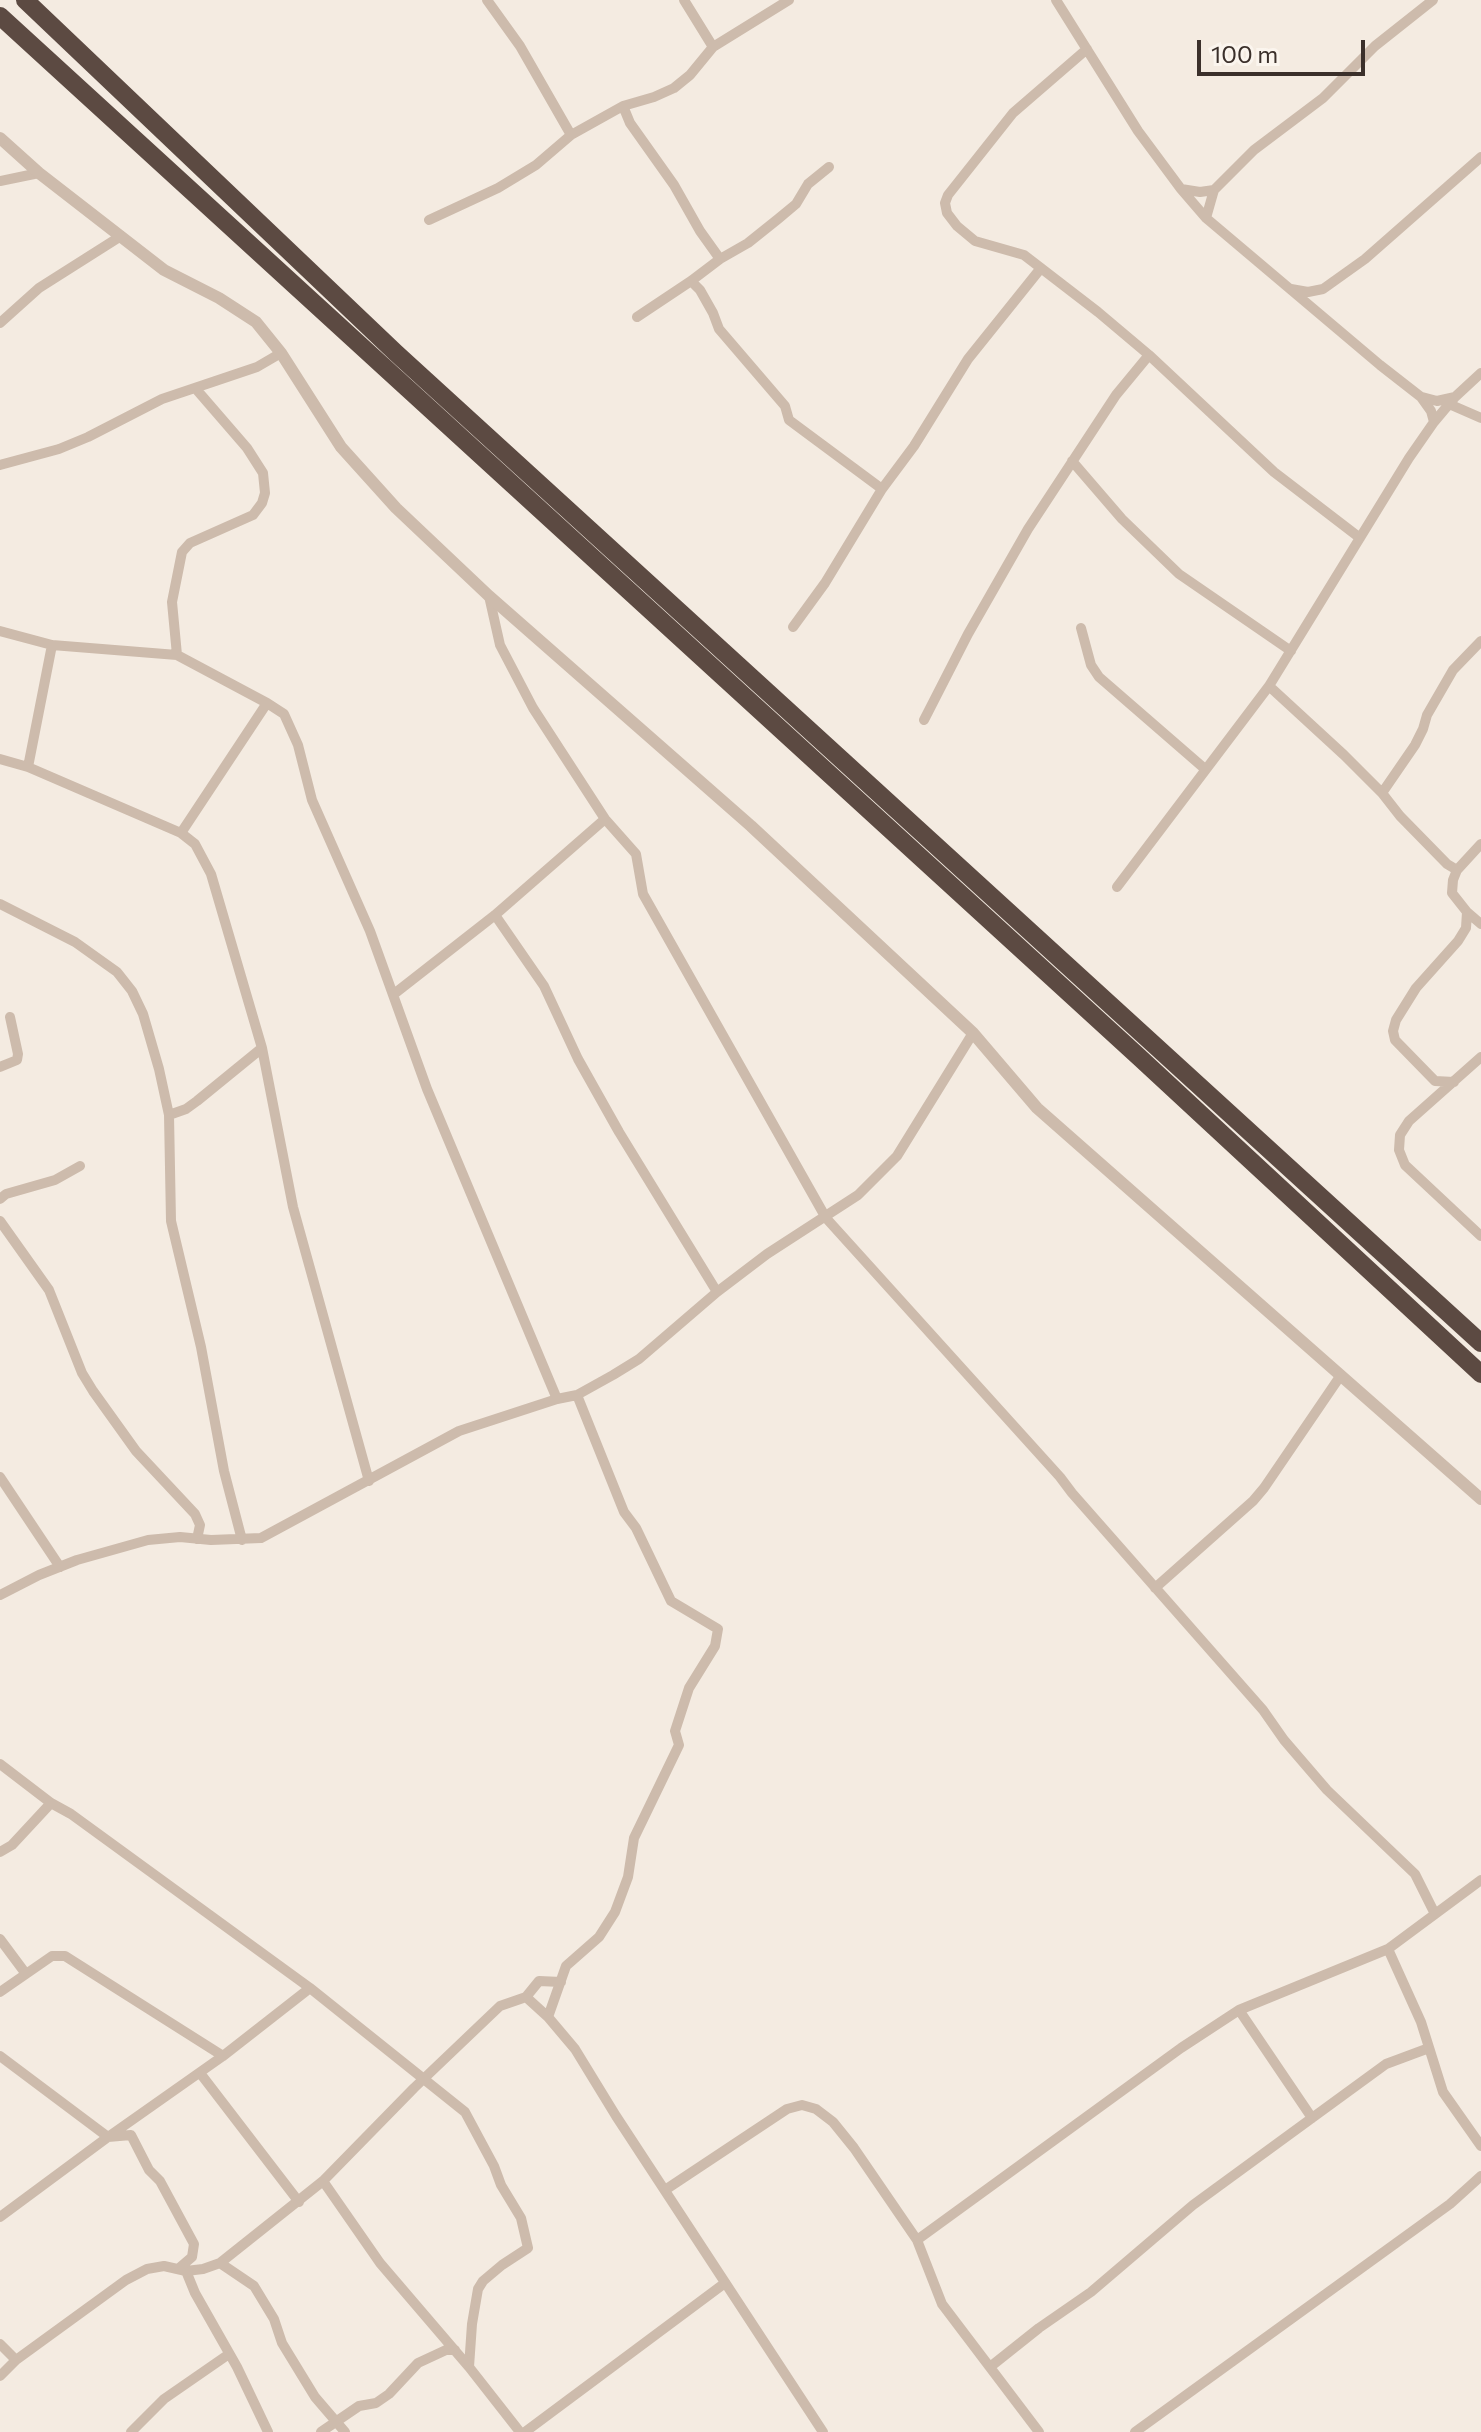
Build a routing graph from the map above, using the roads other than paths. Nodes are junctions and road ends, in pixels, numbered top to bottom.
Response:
1 (25, 0) edge
2 (487, 0) edge
3 (684, 0) edge
4 (789, 0) edge
5 (1056, 0) edge
6 (1433, 0) edge
7 (0, 16) edge
8 (713, 47) junction
9 (1087, 49) junction
10 (623, 106) junction
11 (571, 135) junction
12 (0, 138) edge
13 (1481, 157) edge
14 (829, 167) dead end
15 (39, 173) junction
16 (0, 181) edge
17 (1181, 189) junction
18 (1214, 190) junction
19 (1206, 218) junction
20 (429, 220) dead end
21 (121, 236) junction
22 (720, 259) junction
23 (1041, 268) junction
24 (691, 281) junction
25 (1289, 289) junction
26 (1323, 289) junction
27 (1315, 311) junction
28 (637, 317) dead end
29 (0, 323) edge
30 (281, 353) junction
31 (1149, 355) junction
32 (1481, 373) edge
33 (196, 389) junction
34 (1421, 397) junction
35 (1452, 400) junction
36 (1481, 418) edge
37 (1434, 422) junction
38 (1072, 461) junction
39 (0, 465) edge
40 (882, 489) junction
41 (1360, 538) junction
42 (489, 596) junction
43 (793, 627) dead end
44 (1081, 628) dead end
45 (0, 631) edge
46 (1481, 641) edge
47 (52, 645) junction
48 (1291, 651) junction
49 (177, 655) junction
50 (1269, 686) junction
51 (267, 703) junction
52 (924, 720) dead end
53 (0, 759) edge
54 (28, 767) junction
55 (1205, 769) junction
56 (1382, 793) junction
57 (605, 819) junction
58 (181, 833) junction
59 (1481, 844) edge
60 (1457, 870) junction
61 (1117, 887) dead end
62 (0, 904) edge
63 (1467, 912) junction
64 (495, 915) junction
65 (1481, 924) edge
66 (394, 994) junction
67 (10, 1017) dead end
68 (973, 1033) junction
69 (262, 1048) junction
70 (1481, 1057) edge
71 (0, 1067) edge
72 (1454, 1082) junction
73 (169, 1115) junction
74 (80, 1166) dead end
75 (0, 1199) edge
76 (826, 1218) junction
77 (0, 1221) edge
78 (1481, 1236) edge
79 (717, 1292) junction
80 (1481, 1343) edge
81 (1481, 1374) edge
82 (1341, 1375) junction
83 (577, 1395) junction
84 (557, 1399) junction
85 (0, 1477) edge
86 (369, 1481) junction
87 (1481, 1499) edge
88 (197, 1539) junction
89 (242, 1540) junction
90 (60, 1567) junction
91 (1155, 1588) junction
92 (0, 1595) edge
93 (0, 1764) edge
94 (51, 1803) junction
95 (0, 1852) edge
96 (1481, 1880) edge
97 (1435, 1914) junction
98 (0, 1939) edge
99 (1388, 1949) junction
100 (26, 1974) junction
101 (561, 1982) junction
102 (310, 1988) junction
103 (0, 1992) edge
104 (526, 1997) junction
105 (1239, 2010) junction
106 (548, 2017) junction
107 (1429, 2048) junction
108 (223, 2056) junction
109 (0, 2057) edge
110 (200, 2073) junction
111 (424, 2079) junction
112 (1312, 2118) junction
113 (108, 2137) junction
114 (1481, 2146) edge
115 (1481, 2176) edge
116 (323, 2181) junction
117 (665, 2190) junction
118 (299, 2202) junction
119 (0, 2217) edge
120 (917, 2240) junction
121 (220, 2263) junction
122 (182, 2270) junction
123 (725, 2283) junction
124 (0, 2344) edge
125 (455, 2350) junction
126 (229, 2354) junction
127 (16, 2360) junction
128 (469, 2367) junction
129 (990, 2367) junction
130 (0, 2376) edge
131 (337, 2422) junction
132 (131, 2432) edge
133 (268, 2432) edge
134 (321, 2432) edge
135 (345, 2432) edge
136 (523, 2432) edge
137 (823, 2432) edge
138 (1039, 2432) edge
139 (1135, 2432) edge

1 - 80 highway
2 - 11 street
3 - 8 street
4 - 8 street
5 - 9 street
6 - 18 street
7 - 81 highway
8 - 10 street
9 - 17 street
9 - 23 street
10 - 11 street
10 - 22 street
11 - 20 street
12 - 15 street
13 - 26 street
14 - 22 street
15 - 16 street
15 - 21 street
17 - 18 street
17 - 19 street
18 - 19 street
19 - 25 street
21 - 29 street
21 - 30 street
22 - 24 street
23 - 31 street
23 - 40 street
24 - 28 street
24 - 40 street
25 - 26 street
25 - 27 street
26 - 27 street
27 - 34 street
30 - 33 street
30 - 42 street
31 - 38 street
31 - 41 street
32 - 35 street
33 - 39 street
33 - 49 street
34 - 35 street
34 - 37 street
35 - 36 street
35 - 37 street
37 - 41 street
38 - 48 street
38 - 52 street
40 - 43 street
41 - 48 street
42 - 57 street
42 - 68 street
44 - 55 street
45 - 47 street
46 - 56 street
47 - 49 street
47 - 54 street
48 - 50 street
49 - 51 street
50 - 55 street
50 - 56 street
51 - 58 street
51 - 66 street
53 - 54 street
54 - 58 street
55 - 61 street
56 - 60 street
57 - 64 street
57 - 76 street
58 - 69 street
59 - 60 street
60 - 63 street
62 - 73 street
63 - 65 street
63 - 72 street
64 - 66 street
64 - 79 street
66 - 84 street
67 - 71 street
68 - 76 street
68 - 82 street
69 - 73 street
69 - 86 street
70 - 72 street
72 - 78 street
73 - 89 street
74 - 75 street
76 - 79 street
76 - 91 street
77 - 88 street
79 - 83 street
82 - 87 street
82 - 91 street
83 - 84 street
83 - 101 street
84 - 86 street
85 - 90 street
86 - 89 street
88 - 89 street
88 - 90 street
90 - 92 street
91 - 97 street
93 - 94 street
94 - 95 street
94 - 102 street
96 - 97 street
97 - 99 street
98 - 100 street
99 - 105 street
99 - 107 street
100 - 103 street
100 - 108 street
101 - 104 street
101 - 106 street
102 - 108 street
102 - 111 street
104 - 106 street
104 - 111 street
105 - 112 street
105 - 120 street
106 - 117 street
107 - 112 street
107 - 114 street
108 - 110 street
109 - 113 street
110 - 113 street
110 - 118 street
111 - 116 street
111 - 128 street
112 - 129 street
113 - 119 street
113 - 122 street
115 - 139 street
116 - 118 street
116 - 125 street
117 - 120 street
117 - 123 street
118 - 121 street
120 - 129 street
121 - 122 street
121 - 131 street
122 - 126 street
122 - 127 street
123 - 136 street
123 - 137 street
124 - 127 street
125 - 128 street
125 - 131 street
126 - 132 street
126 - 133 street
127 - 130 street
128 - 136 street
129 - 138 street
131 - 134 street
131 - 135 street

